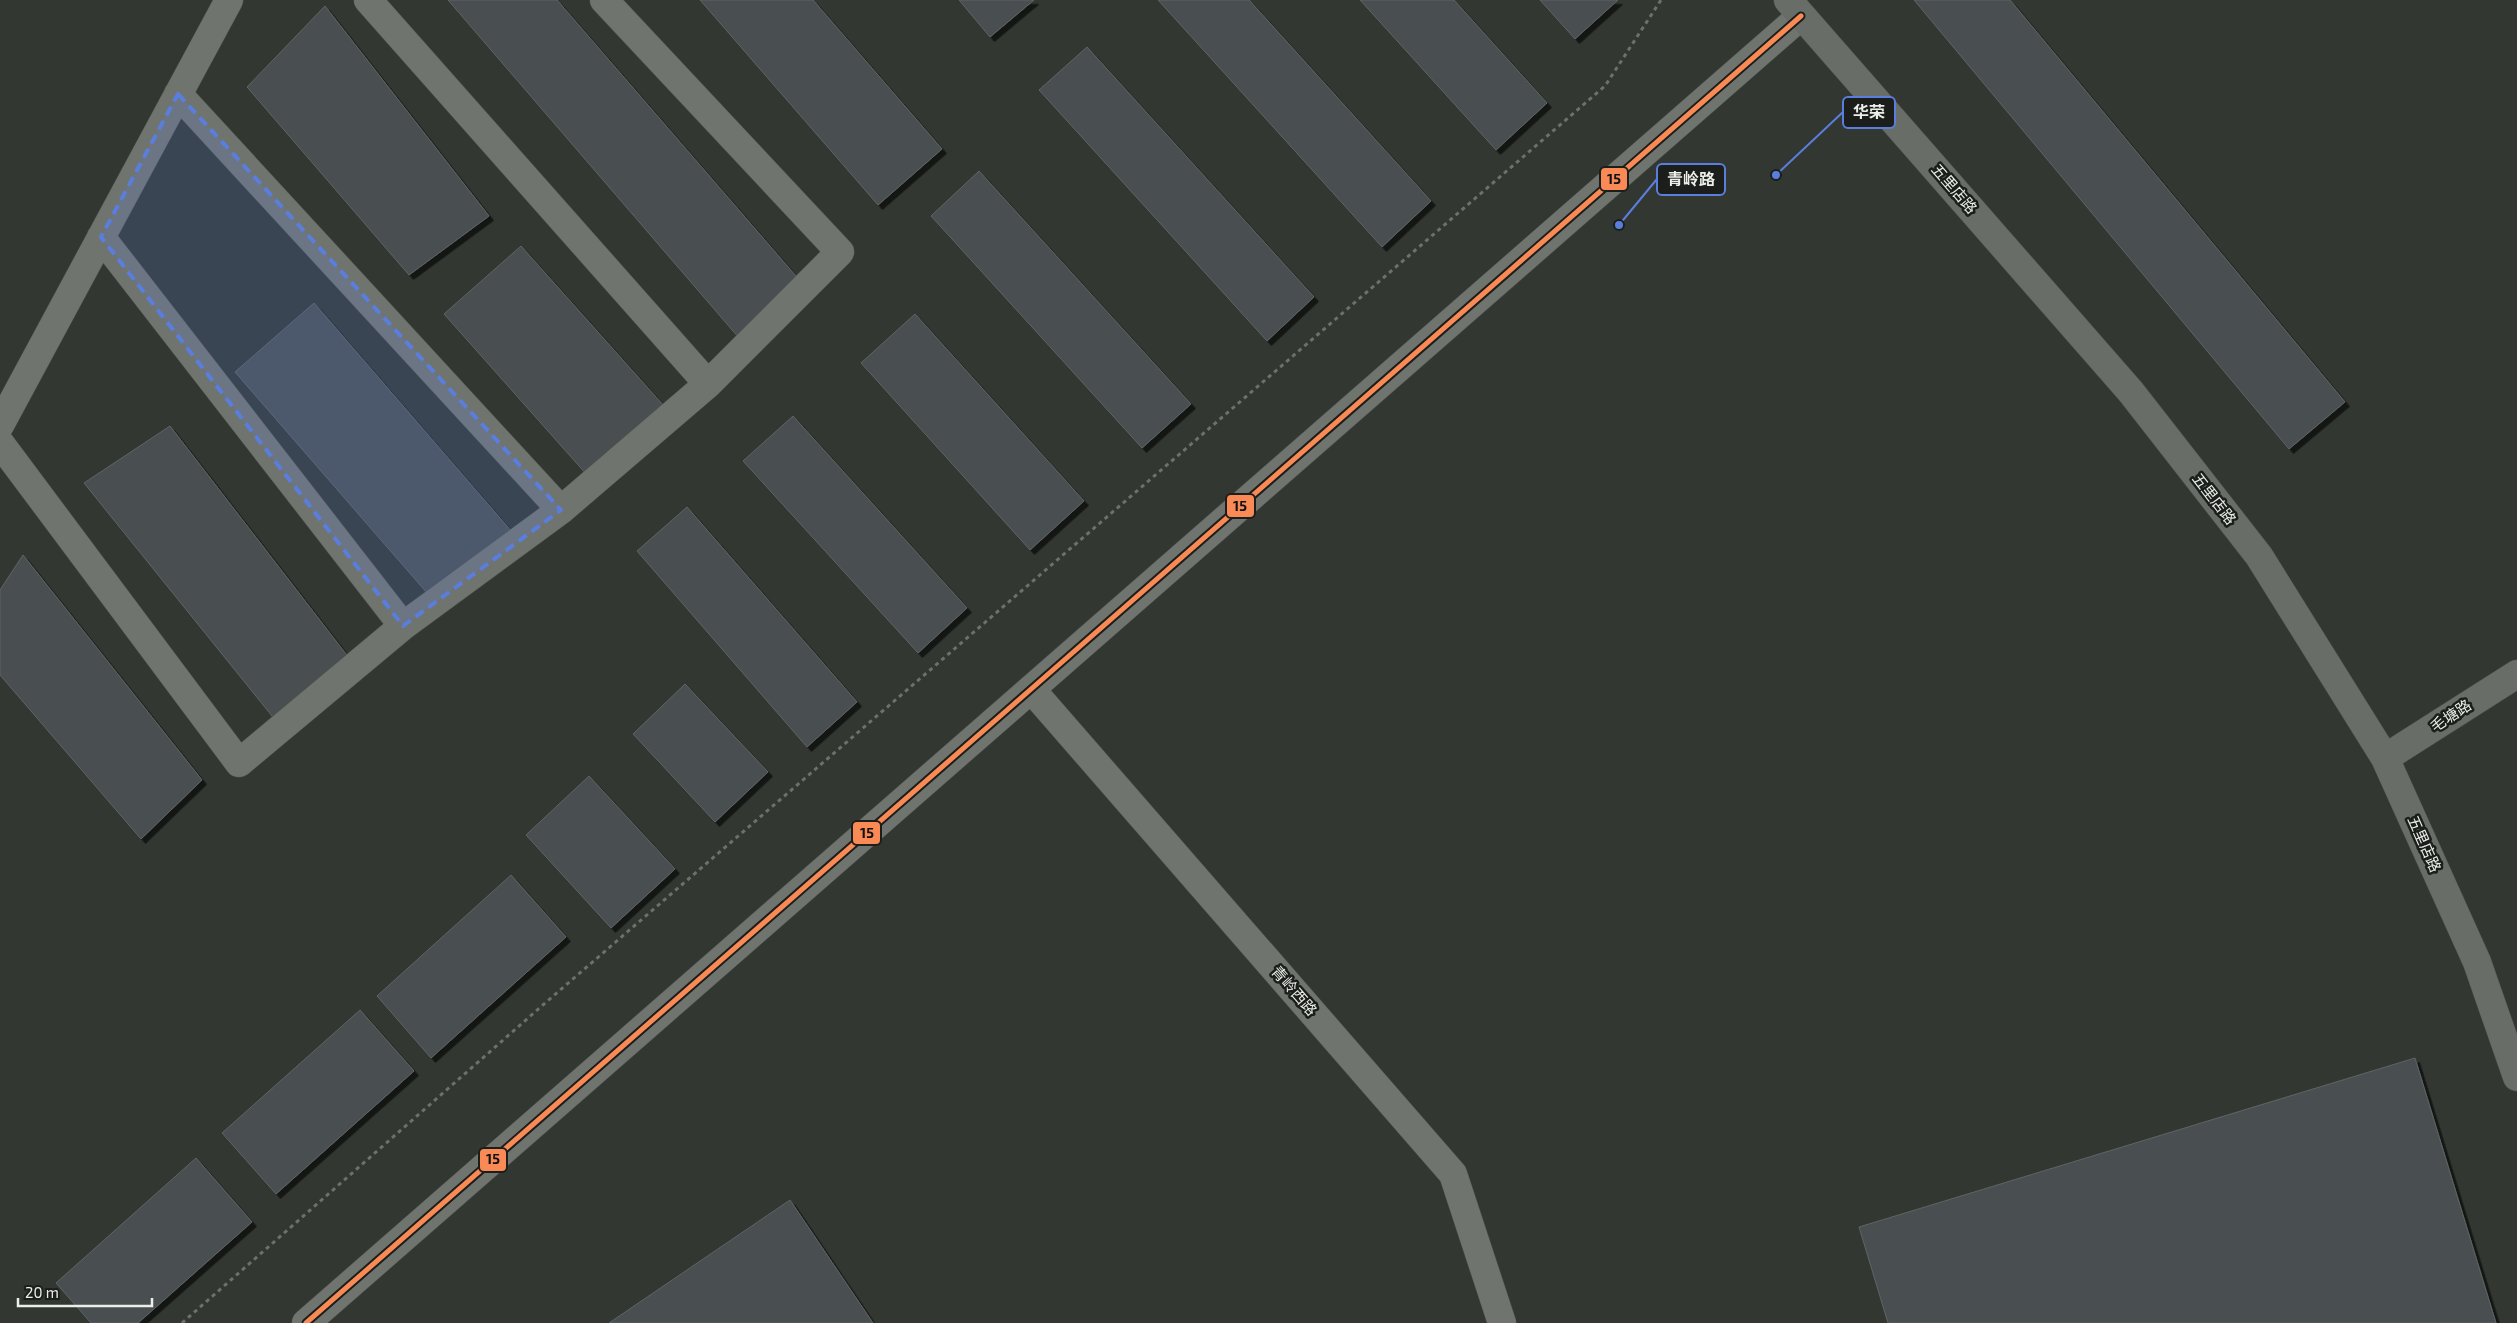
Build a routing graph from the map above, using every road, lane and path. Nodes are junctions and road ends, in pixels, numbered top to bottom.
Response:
1 (229, 0) edge
2 (368, 0) edge
3 (604, 0) edge
4 (1660, 0) edge
5 (1794, 8) edge
6 (178, 94) junction
7 (102, 237) junction
8 (708, 384) junction
9 (0, 425) edge
10 (0, 443) edge
11 (561, 510) junction
12 (403, 626) junction
13 (2517, 674) edge
14 (1031, 689) junction
15 (2385, 758) junction
16 (2517, 1077) edge
17 (182, 1323) edge
18 (306, 1323) edge
19 (1502, 1323) edge

1 - 6 street
2 - 8 street
3 - 8 street
4 - 17 path
5 - 14 street
5 - 15 main road, 五里店路
6 - 7 street
6 - 11 street
7 - 9 street
7 - 12 street
8 - 11 street
10 - 12 street
11 - 12 street
13 - 15 main road, 毛塘路
14 - 18 street
14 - 19 street, 青岭西路
15 - 16 main road, 五里店路

